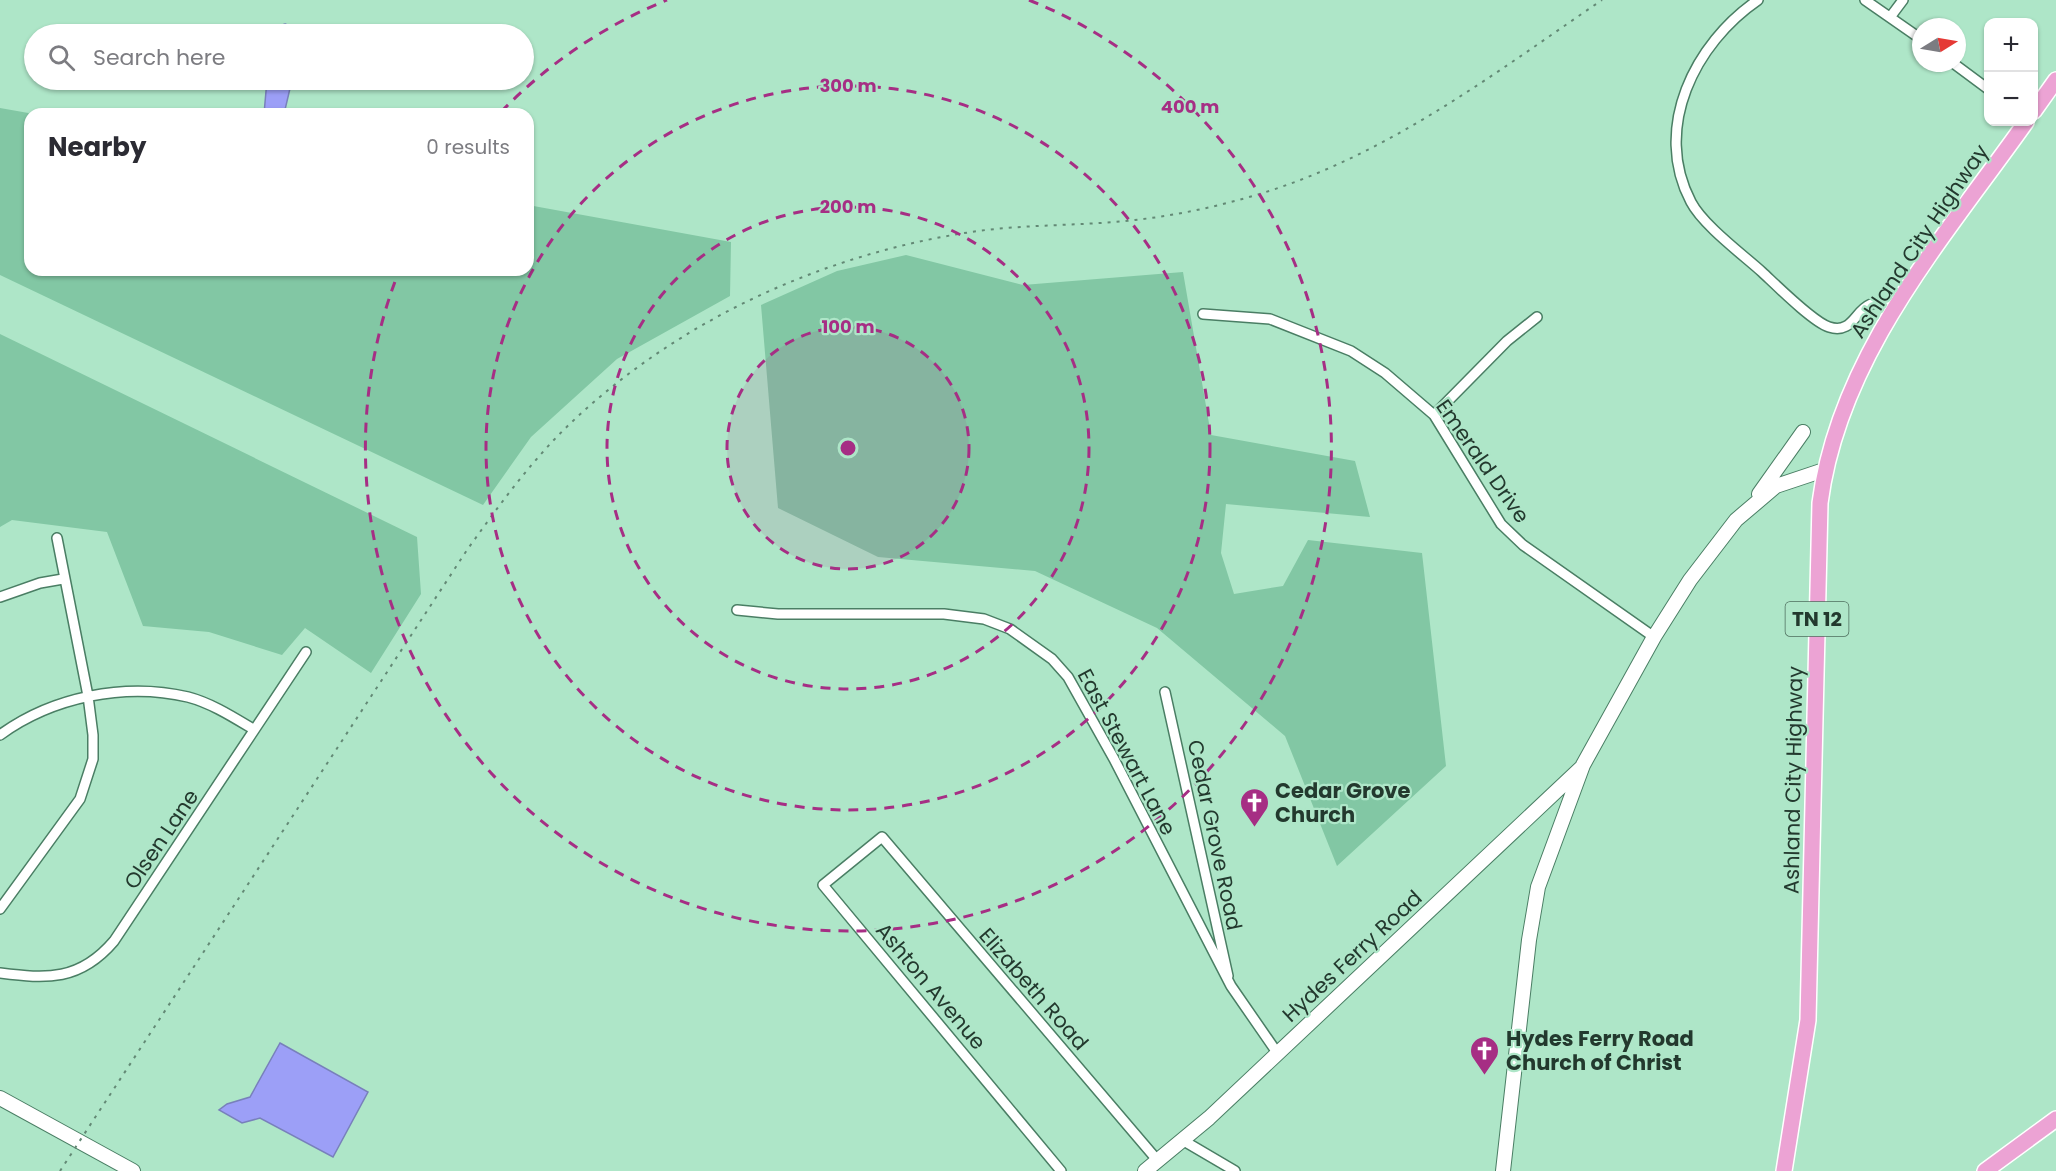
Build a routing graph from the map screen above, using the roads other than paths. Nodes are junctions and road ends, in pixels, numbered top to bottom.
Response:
1 (1758, 0) edge
2 (1865, 0) edge
3 (1903, 0) edge
4 (1891, 16) junction
5 (1912, 32) edge
6 (1965, 72) edge
7 (2056, 80) edge
8 (1984, 85) edge
9 (2038, 105) edge
10 (2023, 126) edge
11 (1895, 306) junction
12 (1203, 314) dead end
13 (1537, 317) dead end
14 (1434, 415) junction
15 (1803, 432) dead end
16 (1824, 470) junction
17 (1752, 507) junction
18 (57, 538) dead end
19 (63, 579) junction
20 (0, 597) edge
21 (737, 610) dead end
22 (1654, 637) junction
23 (306, 652) dead end
24 (1165, 692) dead end
25 (88, 696) junction
26 (253, 729) junction
27 (0, 735) edge
28 (1582, 772) junction
29 (884, 839) joint
30 (0, 909) edge
31 (0, 973) edge
32 (1231, 986) junction
33 (1278, 1054) junction
34 (0, 1098) edge
35 (2056, 1119) edge
36 (1184, 1141) junction
37 (1158, 1161) junction
38 (133, 1171) edge
39 (1061, 1171) edge
40 (1145, 1171) edge
41 (1235, 1171) edge
42 (1503, 1171) edge
43 (1784, 1171) edge
44 (1985, 1171) edge

1 - 11 street
2 - 4 street
3 - 4 street
4 - 5 street
6 - 8 street
7 - 9 main road
10 - 11 main road, Ashland City Highway / TN 12
11 - 16 main road, Ashland City Highway / TN 12
12 - 14 street, Emerald Drive
13 - 14 street
14 - 22 street, Emerald Drive
15 - 17 street
16 - 17 street
16 - 43 main road, Ashland City Highway / TN 12
17 - 22 street
18 - 19 street
19 - 20 street
19 - 25 street
21 - 32 street, East Stewart Lane
22 - 28 street
23 - 26 street, Olsen Lane
24 - 32 street, Cedar Grove Road
25 - 26 street
25 - 27 street
25 - 30 street
26 - 31 street, Olsen Lane
28 - 33 street, Hydes Ferry Road
28 - 42 street
29 - 37 street, Elizabeth Road
29 - 39 street, Ashton Avenue
32 - 33 street, East Stewart Lane
33 - 36 street, Hydes Ferry Road
34 - 38 street
35 - 44 main road
36 - 37 street, Hydes Ferry Road
36 - 41 street
37 - 40 street, Hydes Ferry Road

